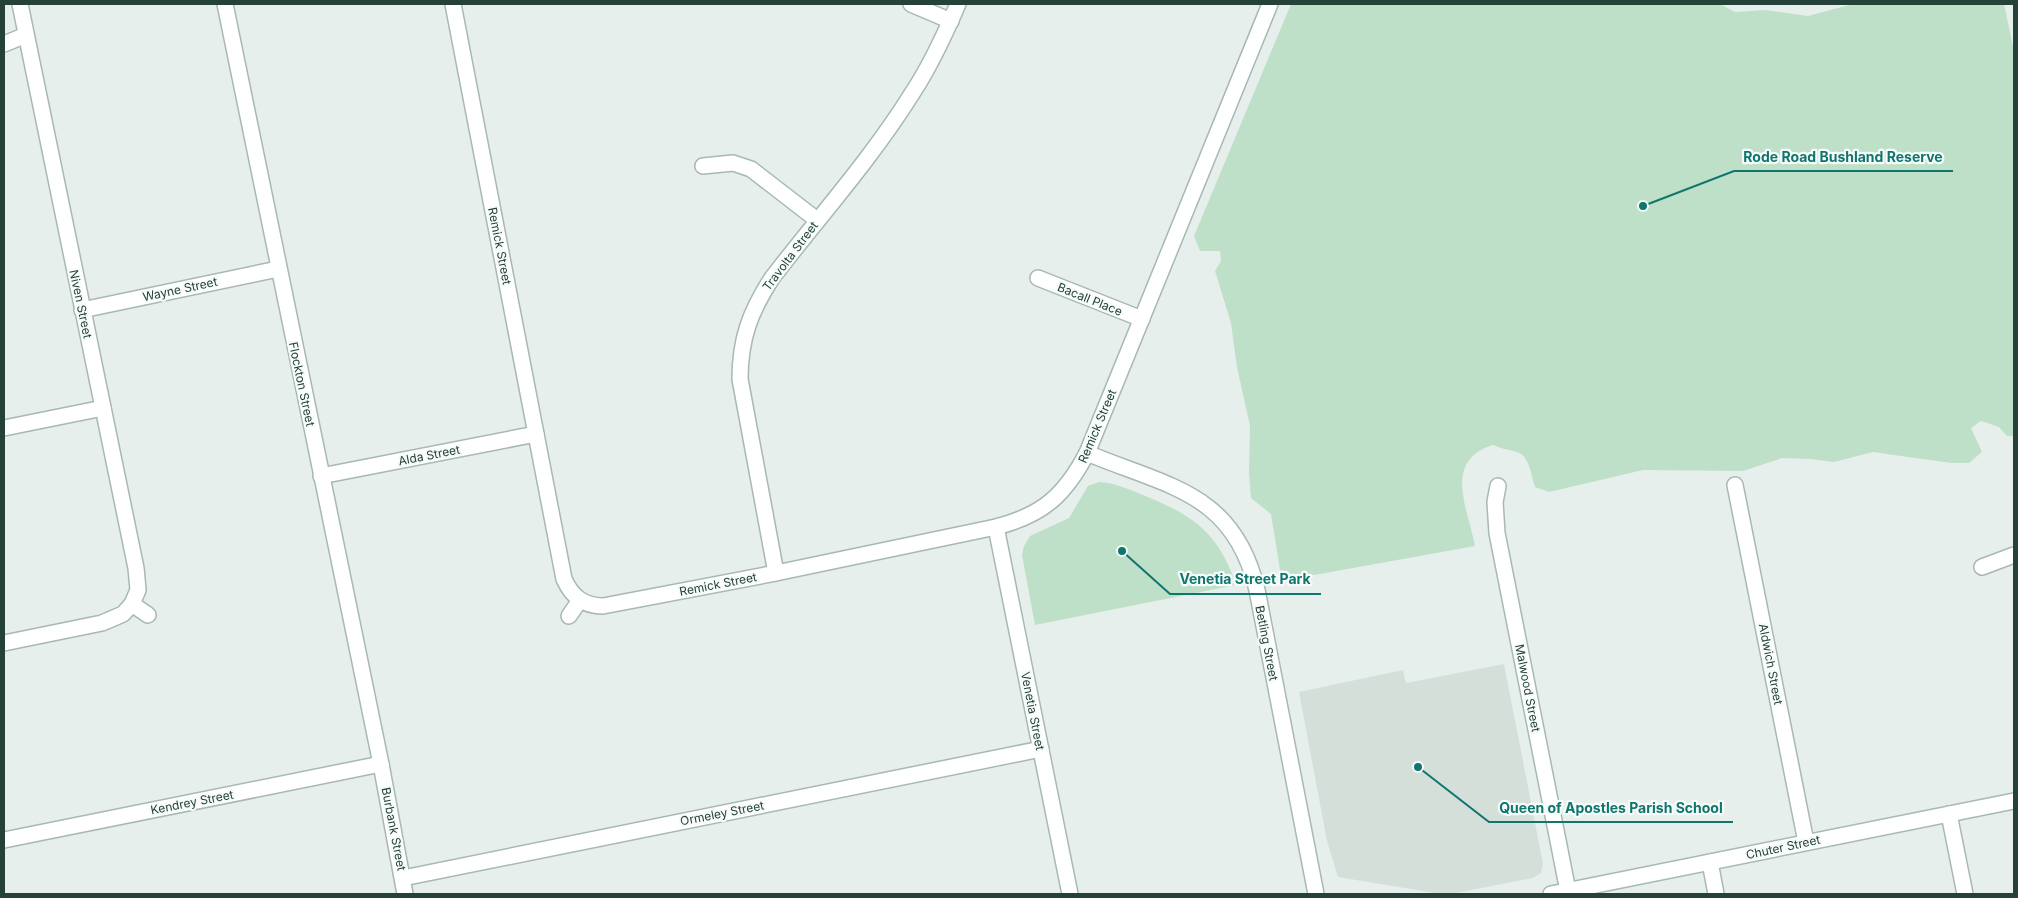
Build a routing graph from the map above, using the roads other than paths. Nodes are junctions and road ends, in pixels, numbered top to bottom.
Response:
1 (20, 4) edge
2 (225, 4) edge
3 (453, 4) edge
4 (911, 4) edge
5 (958, 4) edge
6 (1270, 4) edge
7 (951, 21) junction
8 (26, 35) junction
9 (4, 44) edge
10 (702, 166) dead end
11 (817, 220) junction
12 (278, 269) junction
13 (1038, 278) dead end
14 (82, 310) junction
15 (1142, 319) junction
16 (103, 408) junction
17 (4, 428) edge
18 (536, 434) junction
19 (1087, 453) junction
20 (321, 476) junction
21 (1735, 485) dead end
22 (1498, 486) dead end
23 (996, 527) junction
24 (2014, 555) edge
25 (1982, 567) dead end
26 (776, 573) junction
27 (580, 600) junction
28 (132, 604) junction
29 (148, 615) dead end
30 (569, 616) dead end
31 (4, 643) edge
32 (1041, 748) junction
33 (381, 764) junction
34 (2014, 801) edge
35 (1950, 814) junction
36 (4, 840) edge
37 (1806, 842) junction
38 (1710, 862) junction
39 (403, 878) junction
40 (1568, 891) junction
41 (405, 894) edge
42 (1070, 894) edge
43 (1316, 894) edge
44 (1551, 894) edge
45 (1716, 894) edge
46 (1965, 894) edge

1 - 8 street, Niven Street
2 - 12 street, Flockton Street
3 - 18 street, Remick Street
4 - 7 street
5 - 7 street, Travolta Street
6 - 15 street, Remick Street
7 - 11 street, Travolta Street
8 - 9 street
8 - 14 street, Niven Street
10 - 11 street
11 - 26 street, Travolta Street
12 - 14 street, Wayne Street
12 - 20 street, Flockton Street
13 - 15 street, Bacall Place
14 - 16 street, Niven Street
15 - 19 street, Remick Street
16 - 17 street
16 - 28 street, Niven Street
18 - 20 street, Alda Street
18 - 27 street, Remick Street
19 - 23 street, Remick Street
19 - 43 street, Betling Street
20 - 33 street, Flockton Street
21 - 37 street, Aldwich Street
22 - 40 street, Malwood Street
23 - 26 street, Remick Street
23 - 32 street, Venetia Street
24 - 25 street
26 - 27 street, Remick Street
27 - 30 street
28 - 29 street
28 - 31 street
32 - 39 street, Ormeley Street
32 - 42 street, Venetia Street
33 - 36 street, Kendrey Street
33 - 39 street, Burbank Street
34 - 35 street, Chuter Street
35 - 37 street, Chuter Street
35 - 46 street
37 - 38 street, Chuter Street
38 - 40 street, Chuter Street
38 - 45 street
39 - 41 street, Burbank Street
40 - 44 street, Chuter Street

